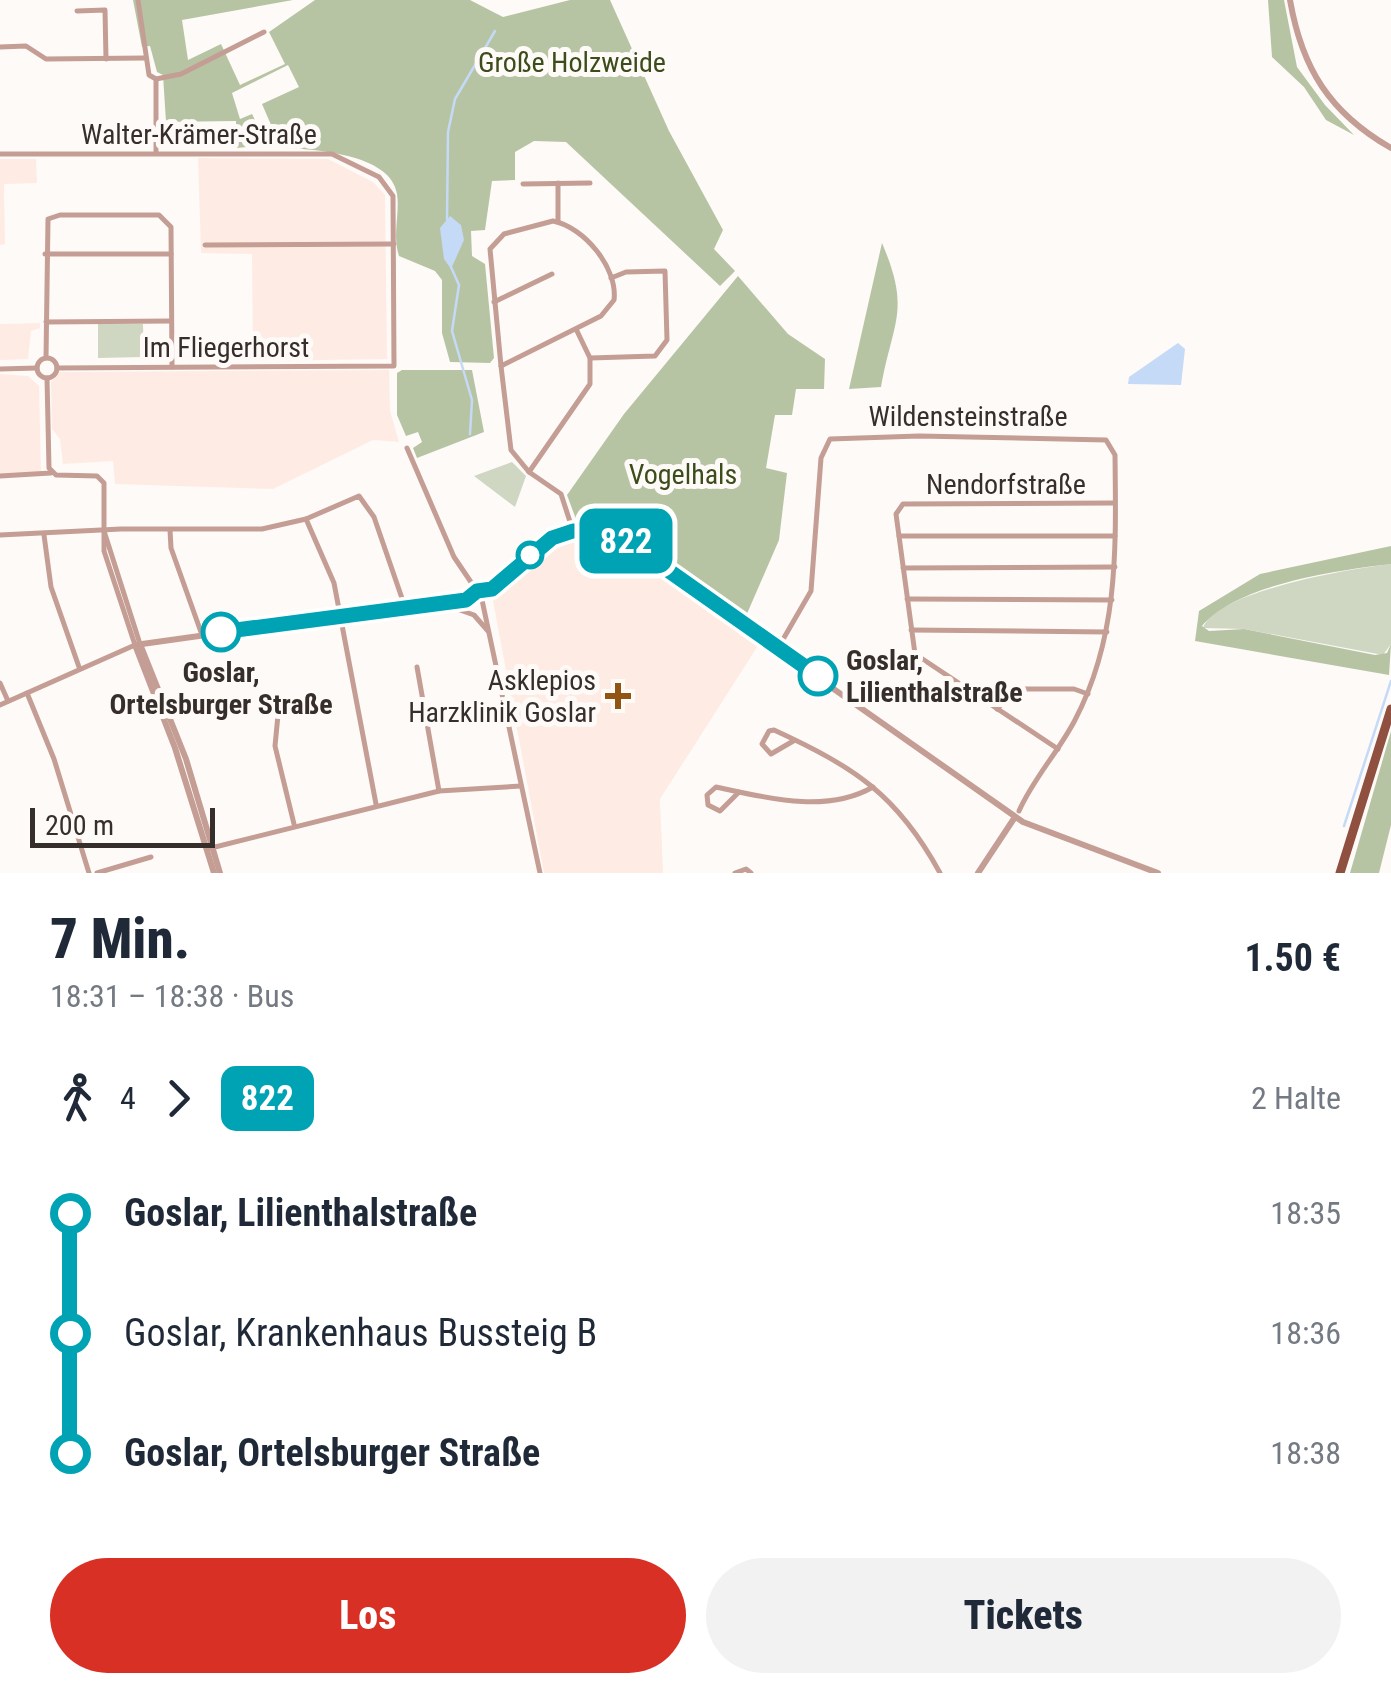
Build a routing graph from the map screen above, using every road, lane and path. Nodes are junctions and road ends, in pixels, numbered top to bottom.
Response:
1 (138, 0) edge
2 (1290, 0) edge
3 (76, 11) dead end
4 (264, 32) dead end
5 (0, 47) edge
6 (146, 58) junction
7 (106, 59) junction
8 (156, 80) junction
9 (1391, 148) edge
10 (156, 153) junction
11 (0, 154) edge
12 (558, 183) junction
13 (590, 183) dead end
14 (522, 184) dead end
15 (558, 222) junction
16 (394, 244) junction
17 (205, 245) dead end
18 (44, 254) junction
19 (171, 254) junction
20 (552, 274) dead end
21 (612, 278) junction
22 (494, 302) junction
23 (172, 321) junction
24 (46, 322) junction
25 (576, 329) junction
26 (46, 358) junction
27 (590, 358) junction
28 (394, 366) joint
29 (500, 366) junction
30 (0, 368) edge
31 (36, 368) junction
32 (58, 368) junction
33 (172, 368) junction
34 (47, 378) junction
35 (407, 448) dead end
36 (52, 472) junction
37 (529, 472) junction
38 (0, 476) edge
39 (1116, 504) junction
40 (306, 519) junction
41 (170, 530) junction
42 (104, 531) junction
43 (573, 531) junction
44 (0, 535) edge
45 (44, 535) junction
46 (899, 536) junction
47 (1116, 536) junction
48 (903, 568) junction
49 (1115, 568) junction
50 (479, 595) junction
51 (907, 599) junction
52 (1112, 600) junction
53 (440, 603) junction
54 (404, 607) junction
55 (339, 616) junction
56 (911, 630) junction
57 (1107, 632) junction
58 (202, 634) junction
59 (490, 634) junction
60 (138, 644) junction
61 (778, 648) junction
62 (417, 667) dead end
63 (79, 668) junction
64 (0, 683) edge
65 (27, 693) junction
66 (280, 694) dead end
67 (1088, 694) junction
68 (8, 701) junction
69 (0, 705) edge
70 (998, 709) junction
71 (1391, 709) edge
72 (795, 740) junction
73 (1058, 749) junction
74 (521, 786) junction
75 (874, 786) junction
76 (439, 792) junction
77 (739, 792) junction
78 (376, 804) junction
79 (1015, 816) junction
80 (294, 824) junction
81 (210, 848) junction
82 (151, 857) dead end
83 (88, 873) edge
84 (98, 873) edge
85 (217, 873) edge
86 (540, 873) edge
87 (735, 873) edge
88 (752, 873) edge
89 (940, 873) edge
90 (978, 873) edge
91 (1158, 873) edge
92 (1340, 873) edge

1 - 6 street
2 - 9 street
3 - 7 street
4 - 8 street
5 - 7 street
6 - 7 street
6 - 8 street
8 - 10 street
10 - 11 street, Walter-Krämer-Straße
10 - 16 street, Walter-Krämer-Straße
12 - 13 street
12 - 14 street
12 - 15 street
15 - 21 street
15 - 22 street
16 - 17 street
16 - 28 street, Walter-Krämer-Straße
18 - 19 street
18 - 19 street
18 - 24 street
19 - 23 street
20 - 22 street
21 - 25 street
21 - 27 street
22 - 29 street
23 - 24 street
23 - 33 street
24 - 26 street
25 - 27 street
25 - 29 street
26 - 31 street
26 - 32 street
27 - 37 street
28 - 33 street, Im Fliegerhorst
29 - 37 street
30 - 31 street
31 - 34 street
32 - 33 street, Im Fliegerhorst
32 - 34 street
34 - 36 street
35 - 50 street
36 - 38 street
36 - 42 street
37 - 43 street
39 - 46 street, Nendorfstraße
39 - 47 street
39 - 61 street, Wildensteinstraße
40 - 41 street
40 - 54 street
40 - 55 street
41 - 42 street
41 - 58 street
42 - 45 street
42 - 60 street
43 - 50 street
43 - 61 street
44 - 45 street
45 - 63 street
46 - 47 street
46 - 48 street
47 - 49 street
48 - 49 street
48 - 51 street
49 - 52 street
50 - 53 street
50 - 59 street
51 - 52 street
51 - 56 street
52 - 57 street
53 - 54 street
53 - 59 street
54 - 55 street
55 - 58 street
55 - 78 street
56 - 57 street
56 - 70 street
57 - 67 street
58 - 60 street
59 - 74 street
60 - 63 street
60 - 81 street
61 - 79 street
62 - 76 street
63 - 65 street
64 - 68 street
65 - 68 street
65 - 83 street
66 - 80 street
67 - 70 street
67 - 73 street
68 - 69 street
70 - 73 street
71 - 92 main road
72 - 72 street
72 - 75 street
73 - 79 street
74 - 76 street
74 - 86 street
75 - 77 street
75 - 89 street
76 - 78 street
77 - 77 street
78 - 80 street
79 - 90 street
79 - 91 street
80 - 81 street
81 - 85 street
82 - 84 street
87 - 88 street

